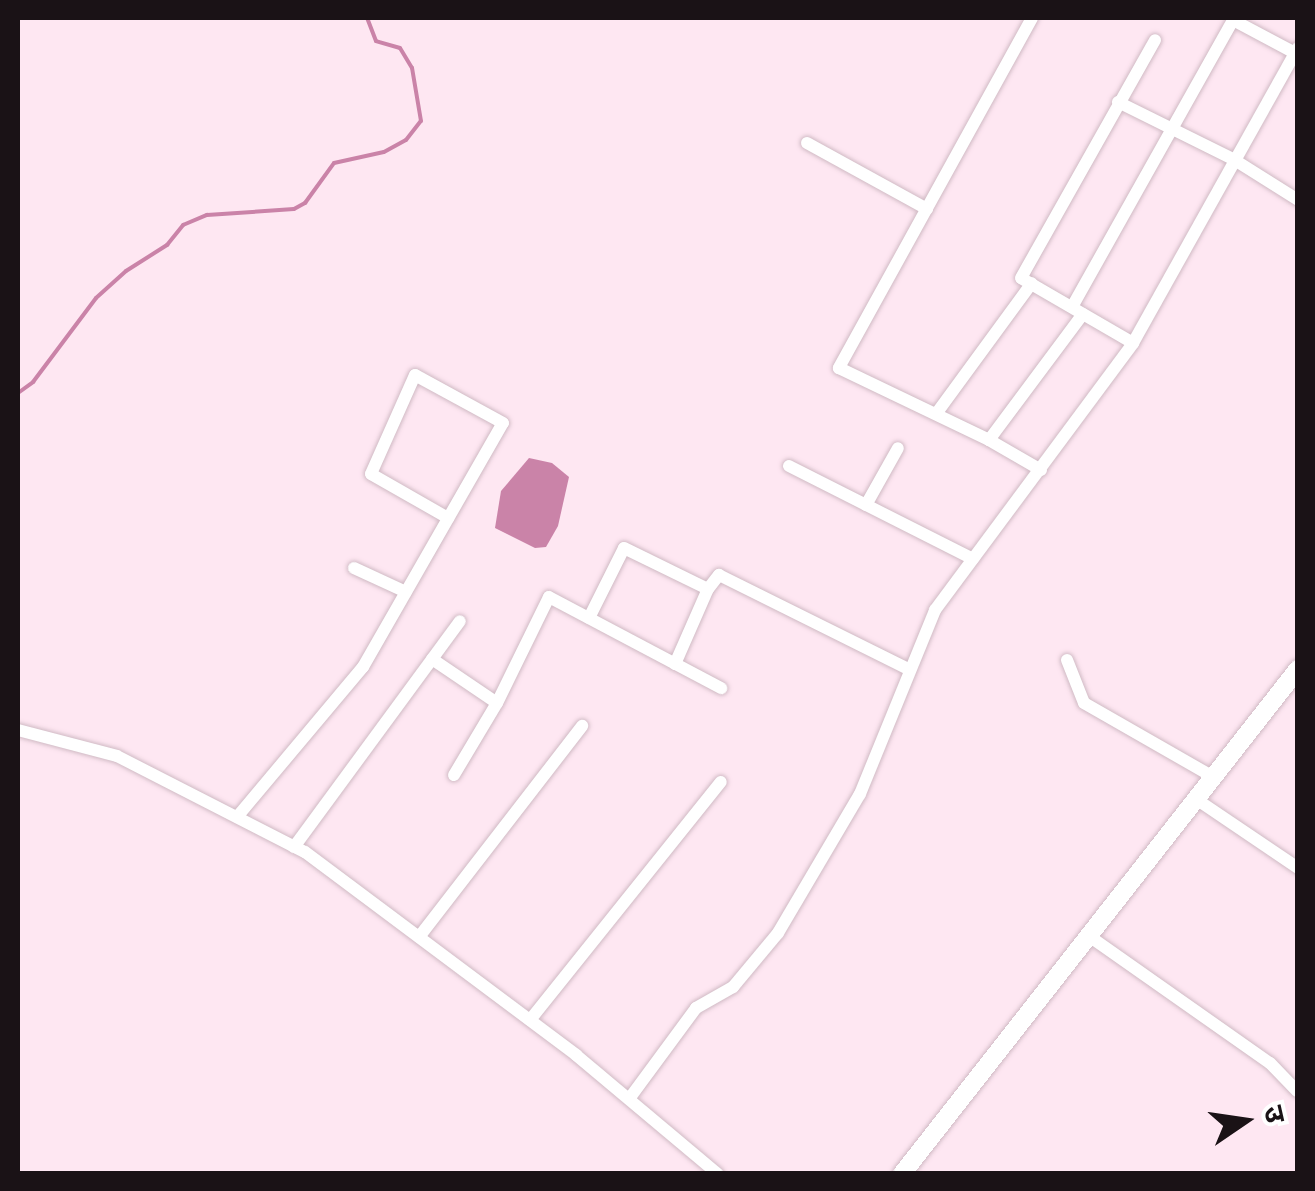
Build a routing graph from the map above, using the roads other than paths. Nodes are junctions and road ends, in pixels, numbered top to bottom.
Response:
1 (1032, 18) edge
2 (1155, 40) dead end
3 (1296, 50) edge
4 (1118, 102) junction
5 (1173, 130) junction
6 (807, 143) dead end
7 (1233, 159) junction
8 (1298, 200) edge
9 (927, 209) junction
10 (1032, 283) junction
11 (1078, 311) junction
12 (1133, 344) junction
13 (936, 414) junction
14 (989, 440) junction
15 (898, 448) dead end
16 (789, 466) dead end
17 (1040, 470) junction
18 (866, 505) junction
19 (448, 518) junction
20 (974, 559) junction
21 (354, 568) dead end
22 (708, 589) junction
23 (406, 592) junction
24 (589, 618) junction
25 (460, 621) dead end
26 (432, 658) junction
27 (1067, 660) dead end
28 (674, 664) junction
29 (908, 668) junction
30 (1298, 669) edge
31 (721, 688) dead end
32 (497, 704) junction
33 (582, 726) dead end
34 (18, 730) edge
35 (454, 776) dead end
36 (1213, 777) junction
37 (721, 782) dead end
38 (1196, 799) junction
39 (238, 818) junction
40 (294, 846) junction
41 (1298, 868) edge
42 (1090, 936) junction
43 (419, 937) junction
44 (530, 1020) junction
45 (1297, 1092) edge
46 (629, 1099) junction
47 (718, 1174) edge
48 (902, 1174) edge

1 - 9 street
2 - 4 street
3 - 5 street
3 - 7 street
4 - 5 street
4 - 10 street
5 - 7 street
5 - 11 street
6 - 9 street
7 - 8 street
7 - 12 street
9 - 13 street
10 - 11 street
10 - 13 street
11 - 12 street
11 - 14 street
12 - 17 street
13 - 14 street
14 - 17 street
15 - 18 street
16 - 18 street
17 - 20 street
18 - 20 street
19 - 19 street
19 - 23 street
20 - 29 street
21 - 23 street
22 - 24 street
22 - 28 street
22 - 29 street
23 - 39 street
24 - 28 street
24 - 32 street
25 - 26 street
26 - 32 street
26 - 40 street
27 - 36 street
28 - 31 street
29 - 46 street
30 - 36 main road
32 - 35 street
33 - 43 street
34 - 39 street
36 - 38 main road
37 - 44 street
38 - 41 street
38 - 42 main road
39 - 40 street
40 - 43 street
42 - 45 street
42 - 48 main road
43 - 44 street
44 - 46 street
46 - 47 street

